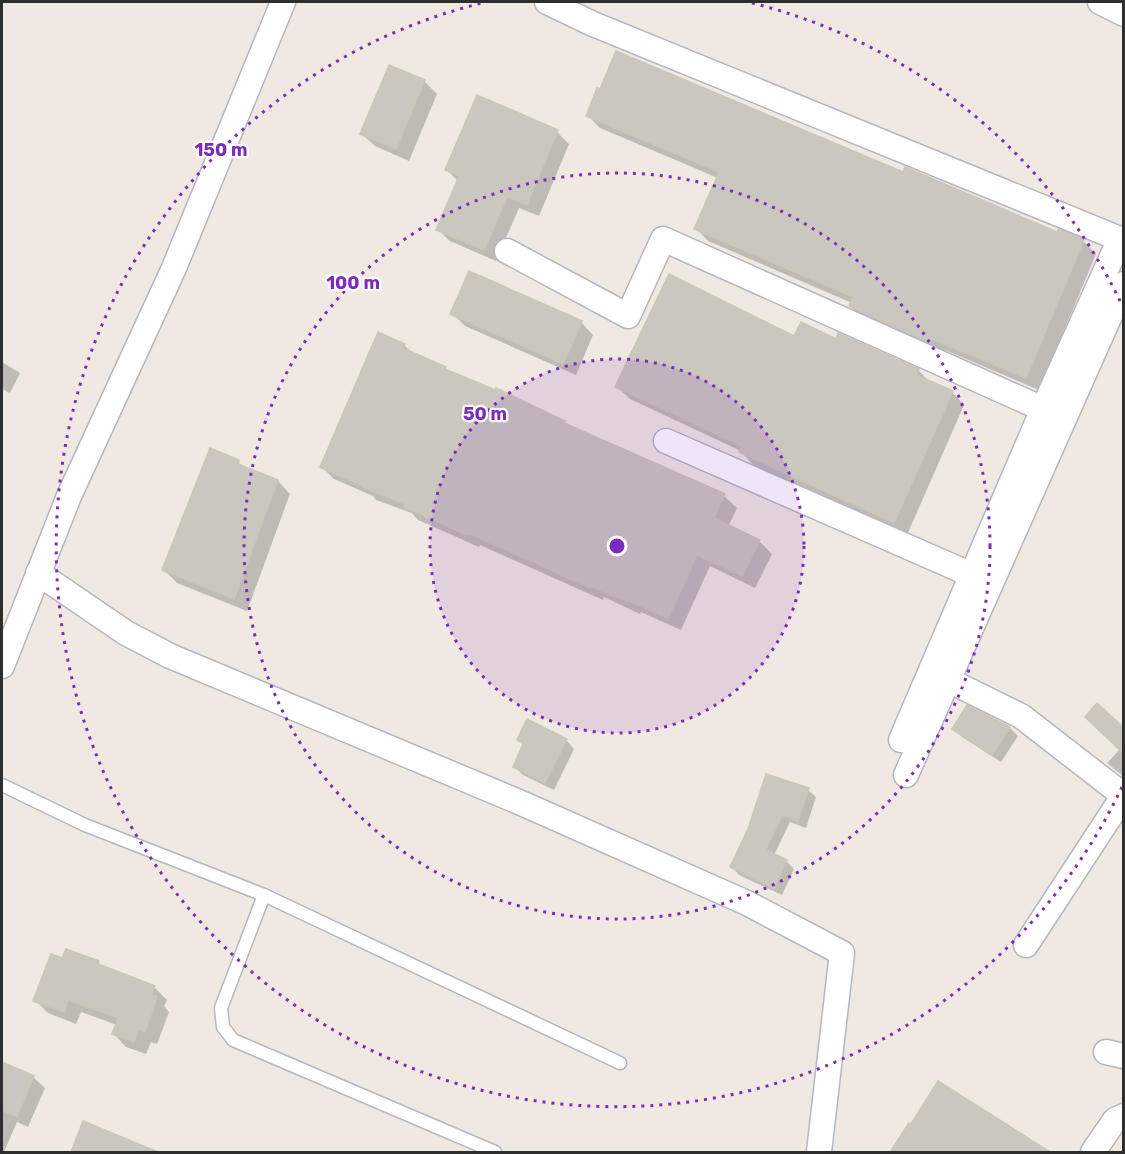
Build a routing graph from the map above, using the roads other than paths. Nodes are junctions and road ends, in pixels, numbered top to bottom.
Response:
1 (283, 2) edge
2 (547, 2) edge
3 (1100, 2) edge
4 (1124, 14) edge
5 (507, 251) dead end
6 (1124, 284) edge
7 (1118, 311) edge
8 (1043, 409) junction
9 (666, 441) dead end
10 (38, 573) junction
11 (972, 575) junction
12 (2, 666) edge
13 (948, 680) junction
14 (901, 740) dead end
15 (906, 775) dead end
16 (2, 785) edge
17 (1123, 795) edge
18 (264, 896) junction
19 (1026, 945) dead end
20 (620, 1063) dead end
21 (1124, 1116) edge
22 (495, 1152) edge
23 (819, 1152) edge
24 (1093, 1152) edge

1 - 10 street
2 - 8 street
3 - 4 street
5 - 8 street
6 - 7 street
7 - 13 street
8 - 11 street
9 - 11 street
10 - 12 street
10 - 23 street
11 - 14 street
13 - 15 street
13 - 17 street
16 - 18 lane
17 - 19 street
18 - 20 lane
18 - 22 lane
21 - 24 street

